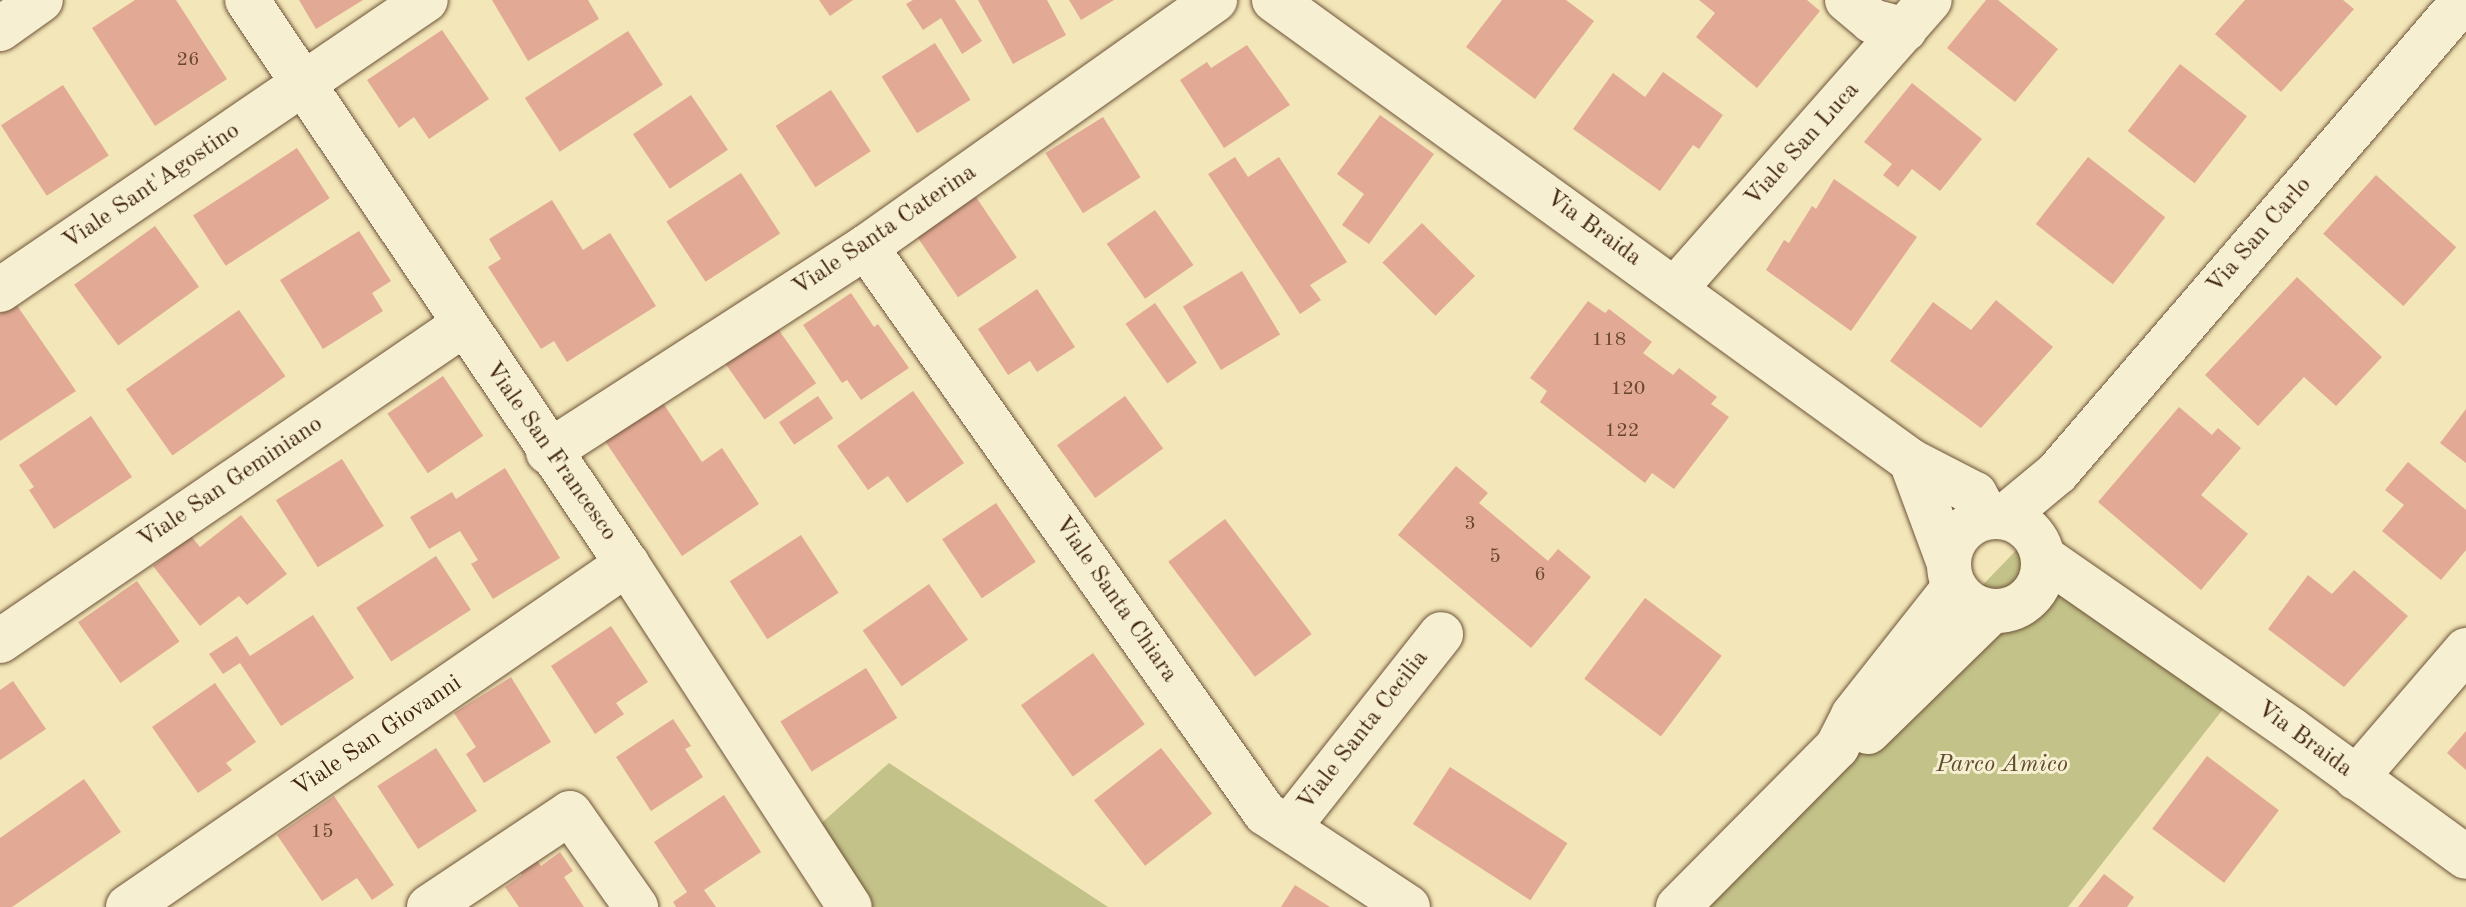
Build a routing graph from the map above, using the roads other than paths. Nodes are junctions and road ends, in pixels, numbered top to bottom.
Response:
1 (41, 0) edge
2 (247, 0) edge
3 (426, 0) edge
4 (1215, 0) edge
5 (1274, 0) edge
6 (1847, 0) edge
7 (2464, 0) edge
8 (1918, 15) edge
9 (0, 29) edge
10 (303, 84) junction
11 (866, 247) junction
12 (1675, 289) junction
13 (0, 290) edge
14 (463, 325) junction
15 (548, 452) junction
16 (1911, 461) junction
17 (2016, 557) junction
18 (627, 564) junction
19 (1951, 574) junction
20 (1441, 634) dead end
21 (0, 641) edge
22 (2466, 650) edge
23 (1837, 747) junction
24 (2356, 778) junction
25 (1288, 828) junction
26 (2466, 857) edge
27 (835, 902) edge
28 (128, 907) edge
29 (429, 907) edge
30 (636, 907) edge
31 (1408, 907) edge
32 (1678, 907) edge

1 - 9 street
2 - 10 street, Viale San Francesco
3 - 10 street, Viale Sant'Agostino
4 - 11 street, Viale Santa Caterina
5 - 12 street, Via Braida
6 - 8 street
7 - 17 street, Via San Carlo
8 - 12 street, Viale San Luca
10 - 13 street, Viale Sant'Agostino
10 - 14 street, Viale San Francesco
11 - 15 street, Viale Santa Caterina
11 - 25 street, Viale Santa Chiara
12 - 16 street, Via Braida
14 - 15 street, Viale San Francesco
14 - 21 street, Viale San Geminiano
15 - 18 street, Viale San Francesco
16 - 17 street, Via Braida
16 - 19 street
17 - 19 street
17 - 19 street
17 - 23 street
17 - 24 street, Via Braida
18 - 27 street, Viale San Francesco
18 - 28 street, Viale San Giovanni
19 - 23 street
20 - 25 street, Viale Santa Cecilia
22 - 24 street
23 - 32 street
24 - 26 street, Via Braida
25 - 31 street, Viale Santa Chiara
29 - 30 street

